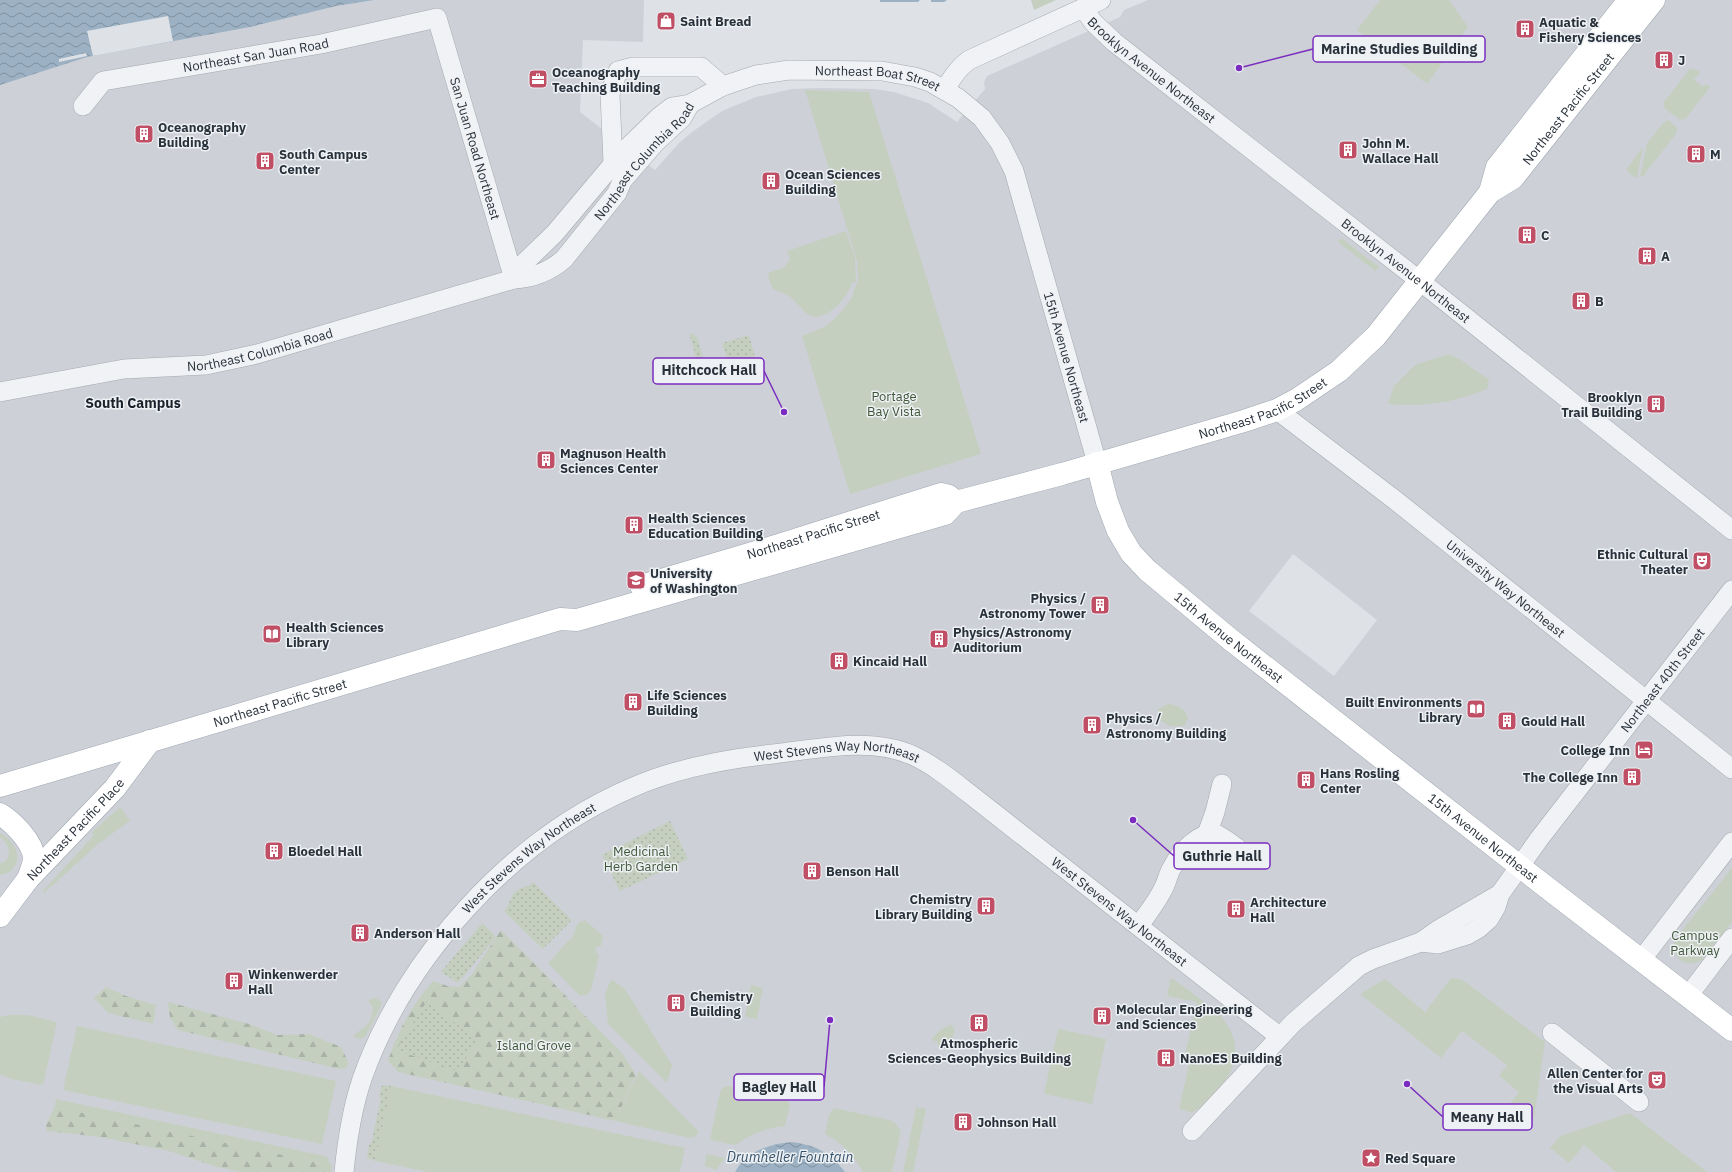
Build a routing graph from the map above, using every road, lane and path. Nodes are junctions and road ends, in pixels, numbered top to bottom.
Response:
1 (1101, 0) edge
2 (1629, 0) edge
3 (1654, 0) edge
4 (1083, 8) junction
5 (437, 18) joint
6 (723, 86) junction
7 (945, 89) junction
8 (690, 104) junction
9 (83, 106) dead end
10 (613, 163) junction
11 (1490, 192) junction
12 (514, 278) junction
13 (1420, 281) junction
14 (0, 392) edge
15 (1277, 410) junction
16 (1097, 463) junction
17 (1732, 530) edge
18 (1732, 590) edge
19 (1646, 701) junction
20 (150, 741) junction
21 (1732, 769) edge
22 (1222, 784) dead end
23 (0, 786) edge
24 (0, 814) edge
25 (1207, 834) junction
26 (1732, 842) edge
27 (1246, 855) dead end
28 (1520, 867) junction
29 (28, 879) junction
30 (0, 916) edge
31 (1143, 920) dead end
32 (1732, 938) edge
33 (1641, 960) junction
34 (1688, 996) junction
35 (1732, 1030) edge
36 (1552, 1033) dead end
37 (1280, 1037) junction
38 (1639, 1102) dead end
39 (1192, 1130) dead end
40 (344, 1172) edge

1 - 4 street, Northeast Boat Street
2 - 11 main road, Northeast Pacific Street
3 - 11 main road, Northeast Pacific Street
4 - 7 street, Northeast Boat Street
4 - 13 street, Brooklyn Avenue Northeast
5 - 9 street, Northeast San Juan Road
5 - 12 street, San Juan Road Northeast
6 - 7 street, Northeast Boat Street
6 - 8 street, Northeast Boat Street
6 - 10 street
7 - 16 street, 15th Avenue Northeast
8 - 10 street, Northeast Columbia Road
8 - 12 street, Northeast Columbia Road
10 - 12 street, Northeast Columbia Road
11 - 13 main road, Northeast Pacific Street
12 - 14 street, Northeast Columbia Road
13 - 15 main road, Northeast Pacific Street
13 - 17 street, Brooklyn Avenue Northeast
15 - 16 main road, Northeast Pacific Street
15 - 19 street, University Way Northeast
16 - 20 main road, Northeast Pacific Street
16 - 28 main road, 15th Avenue Northeast
18 - 19 street, Northeast 40th Street
19 - 21 street, University Way Northeast
19 - 28 street, Northeast 40th Street
20 - 23 main road, Northeast Pacific Street
20 - 29 main road, Northeast Pacific Place
22 - 25 street
24 - 29 main road
25 - 27 street
25 - 31 street
26 - 33 street
28 - 33 main road, 15th Avenue Northeast
28 - 37 street
29 - 30 main road, Northeast Pacific Place
32 - 34 street
33 - 34 main road, 15th Avenue Northeast
34 - 35 main road, 15th Avenue Northeast
36 - 38 street
37 - 39 street
37 - 40 street, West Stevens Way Northeast

